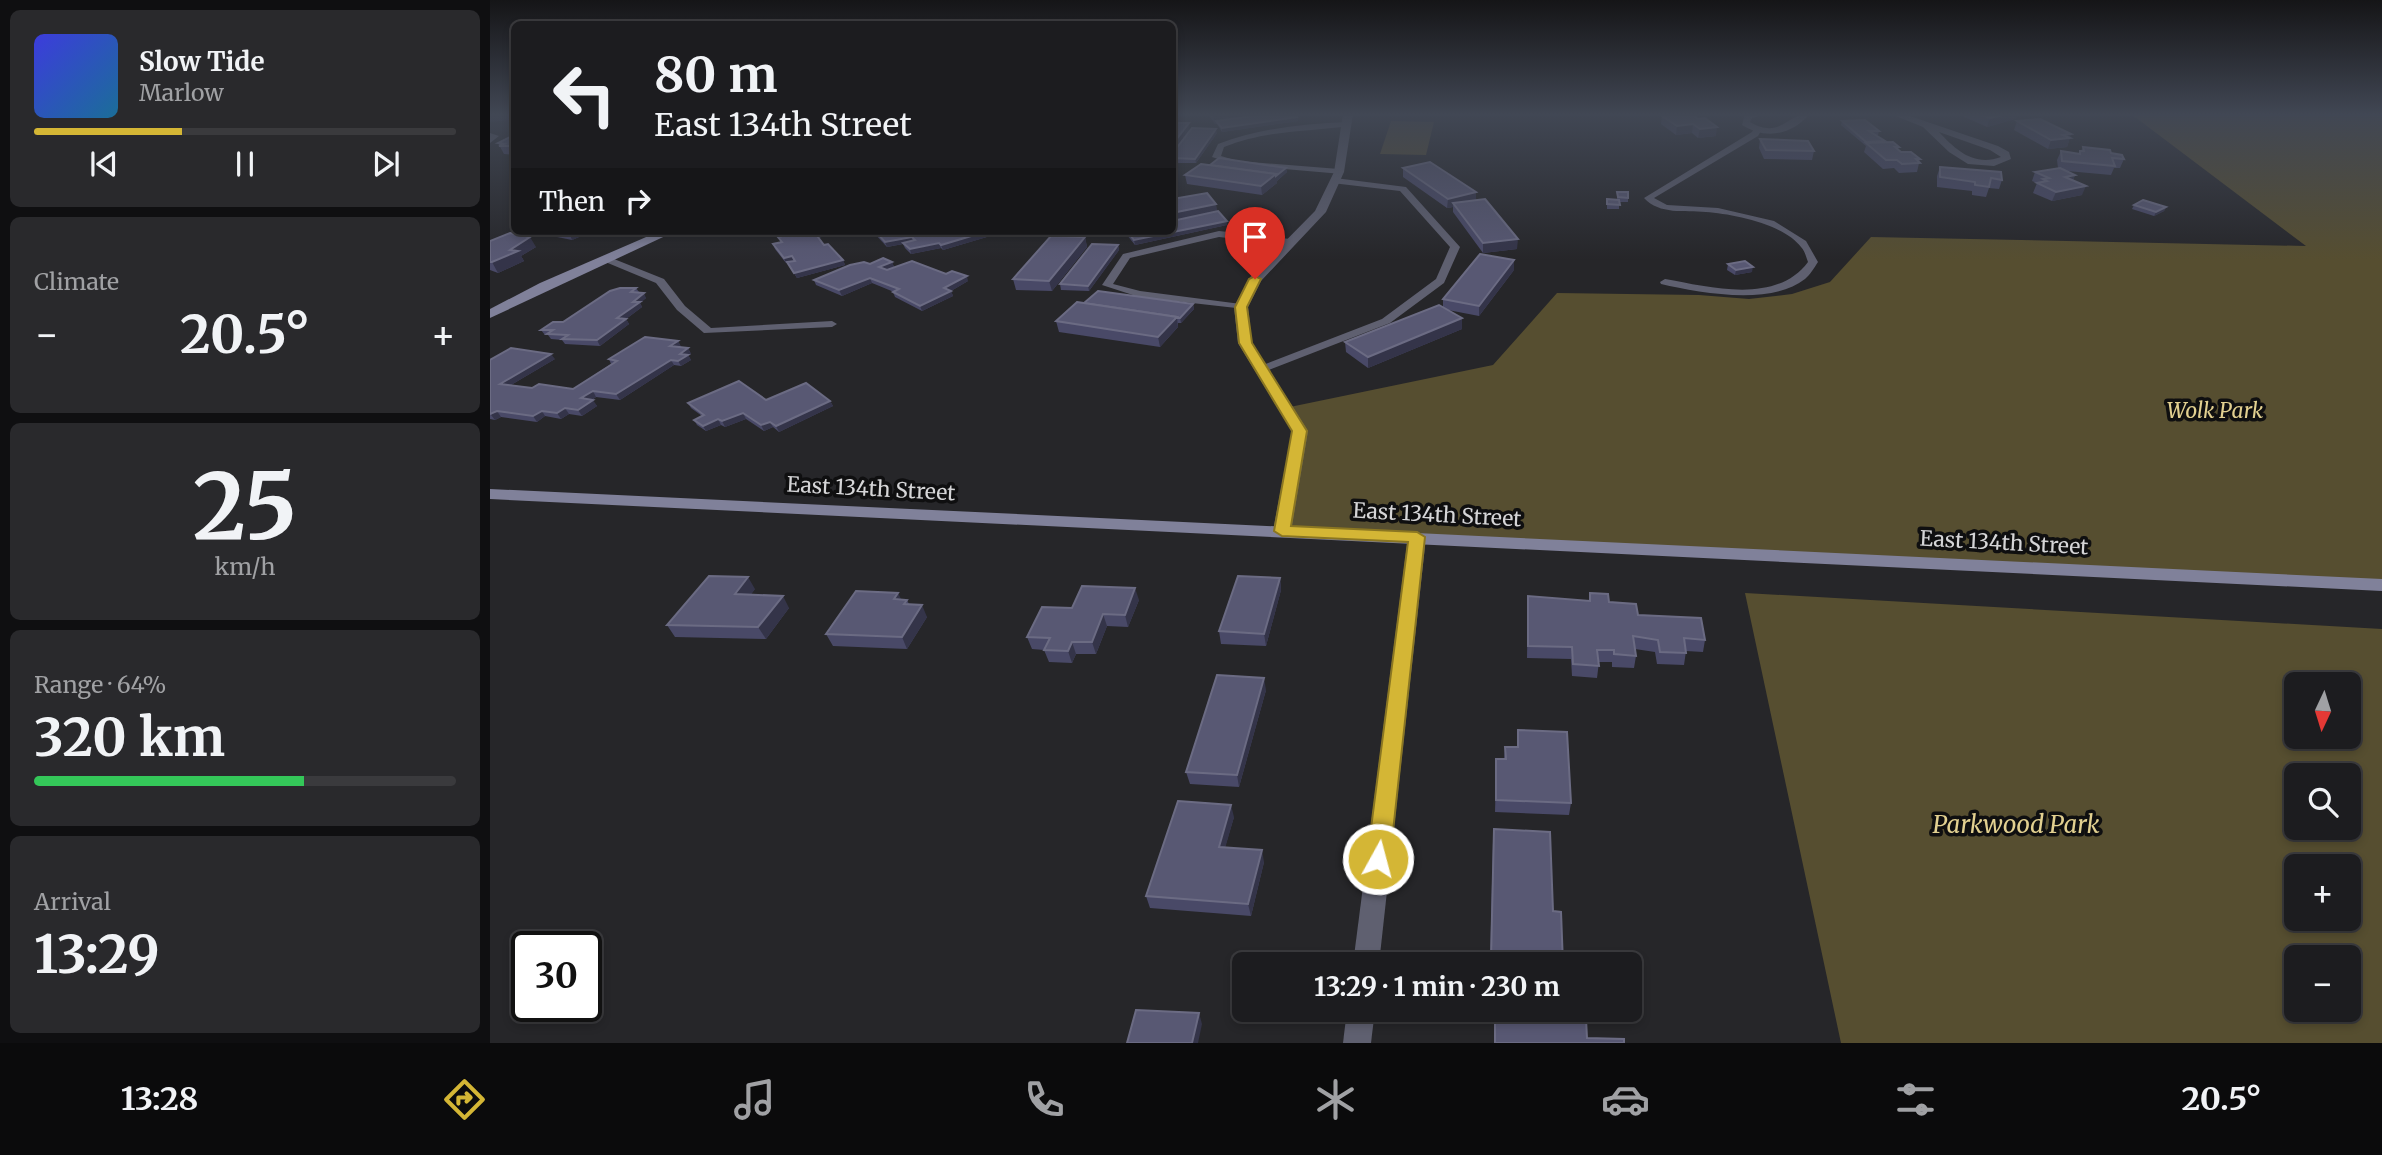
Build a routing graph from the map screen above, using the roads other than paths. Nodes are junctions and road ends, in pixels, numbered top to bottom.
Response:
1 (1236, 163) edge
2 (1340, 163) edge
3 (1707, 163) edge
4 (1337, 177) junction
5 (661, 235) edge
6 (1290, 242) junction
7 (606, 259) junction
8 (1665, 282) dead end
9 (1241, 307) junction
10 (490, 314) edge
11 (832, 324) dead end
12 (1262, 369) junction
13 (490, 494) edge
14 (1282, 531) junction
15 (1417, 537) junction
16 (2382, 585) edge
17 (1367, 952) edge
18 (1360, 1022) edge
19 (1357, 1043) edge

1 - 4 lane
2 - 4 street
3 - 8 lane
4 - 6 street
4 - 12 lane
5 - 7 street
6 - 9 street
6 - 9 lane
7 - 10 street
7 - 11 lane
9 - 12 street
12 - 14 street
13 - 14 street, East 134th Street
14 - 15 street, East 134th Street
15 - 16 street, East 134th Street
15 - 17 street
18 - 19 street

